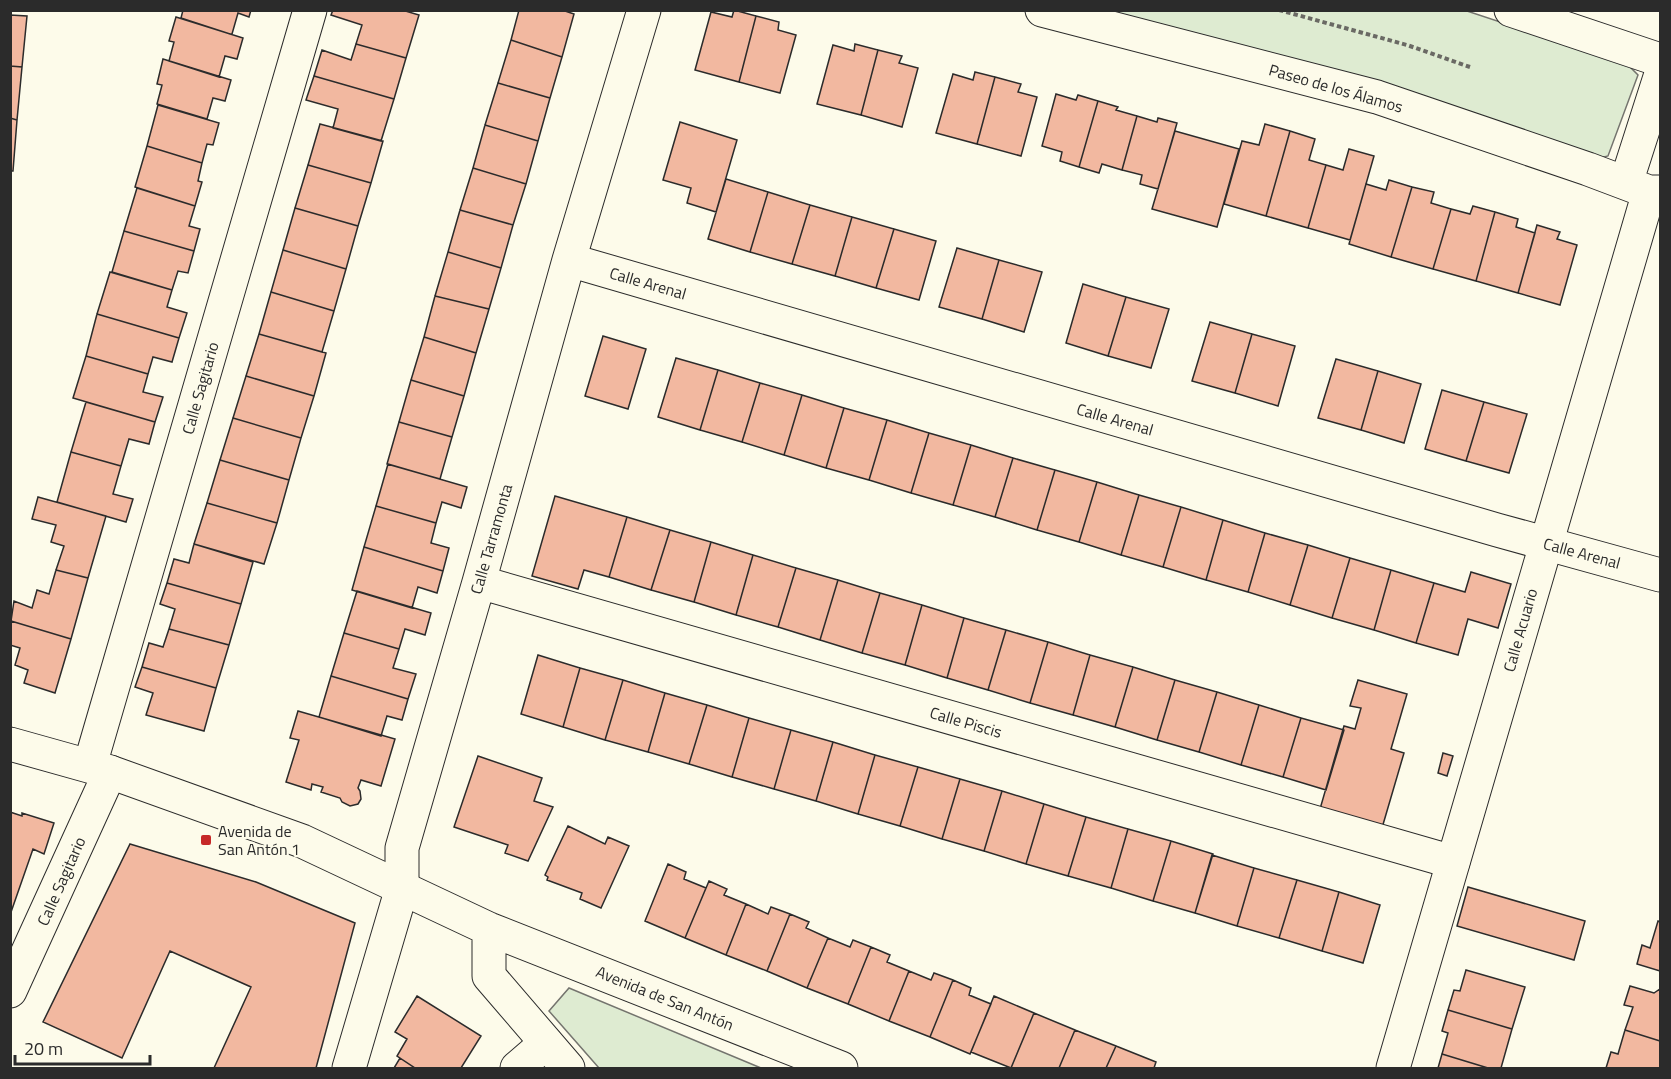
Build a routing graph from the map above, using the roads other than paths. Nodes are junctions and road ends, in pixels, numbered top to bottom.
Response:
1 (310, 10) edge
2 (644, 10) edge
3 (1042, 10) edge
4 (1511, 10) edge
5 (1660, 60) edge
6 (1660, 76) edge
7 (1645, 189) edge
8 (569, 260) junction
9 (1545, 544) junction
10 (1660, 575) edge
11 (479, 582) junction
12 (10, 744) edge
13 (100, 768) junction
14 (1453, 862) junction
15 (402, 888) junction
16 (489, 929) junction
17 (10, 991) edge
18 (546, 1043) junction
19 (349, 1068) edge
20 (517, 1068) edge
21 (568, 1068) edge
22 (841, 1068) edge
23 (1393, 1068) edge

1 - 13 street, Calle Sagitario
2 - 8 street, Calle Tarramonta
3 - 7 street, Paseo de los Álamos
4 - 5 street
6 - 7 street, Calle Acuario
7 - 9 street, Calle Acuario
8 - 9 street, Calle Arenal
8 - 11 street, Calle Tarramonta
9 - 10 street, Calle Arenal
9 - 14 street, Calle Acuario
11 - 14 street, Calle Piscis
11 - 15 street, Calle Tarramonta
12 - 13 street, Avenida de San Antón
13 - 15 street, Avenida de San Antón
13 - 17 street, Calle Sagitario
14 - 23 street, Calle Acuario
15 - 16 street, Avenida de San Antón
15 - 19 street, Calle Tarramonta
16 - 18 street
16 - 22 street, Avenida de San Antón
18 - 20 street
18 - 21 street

